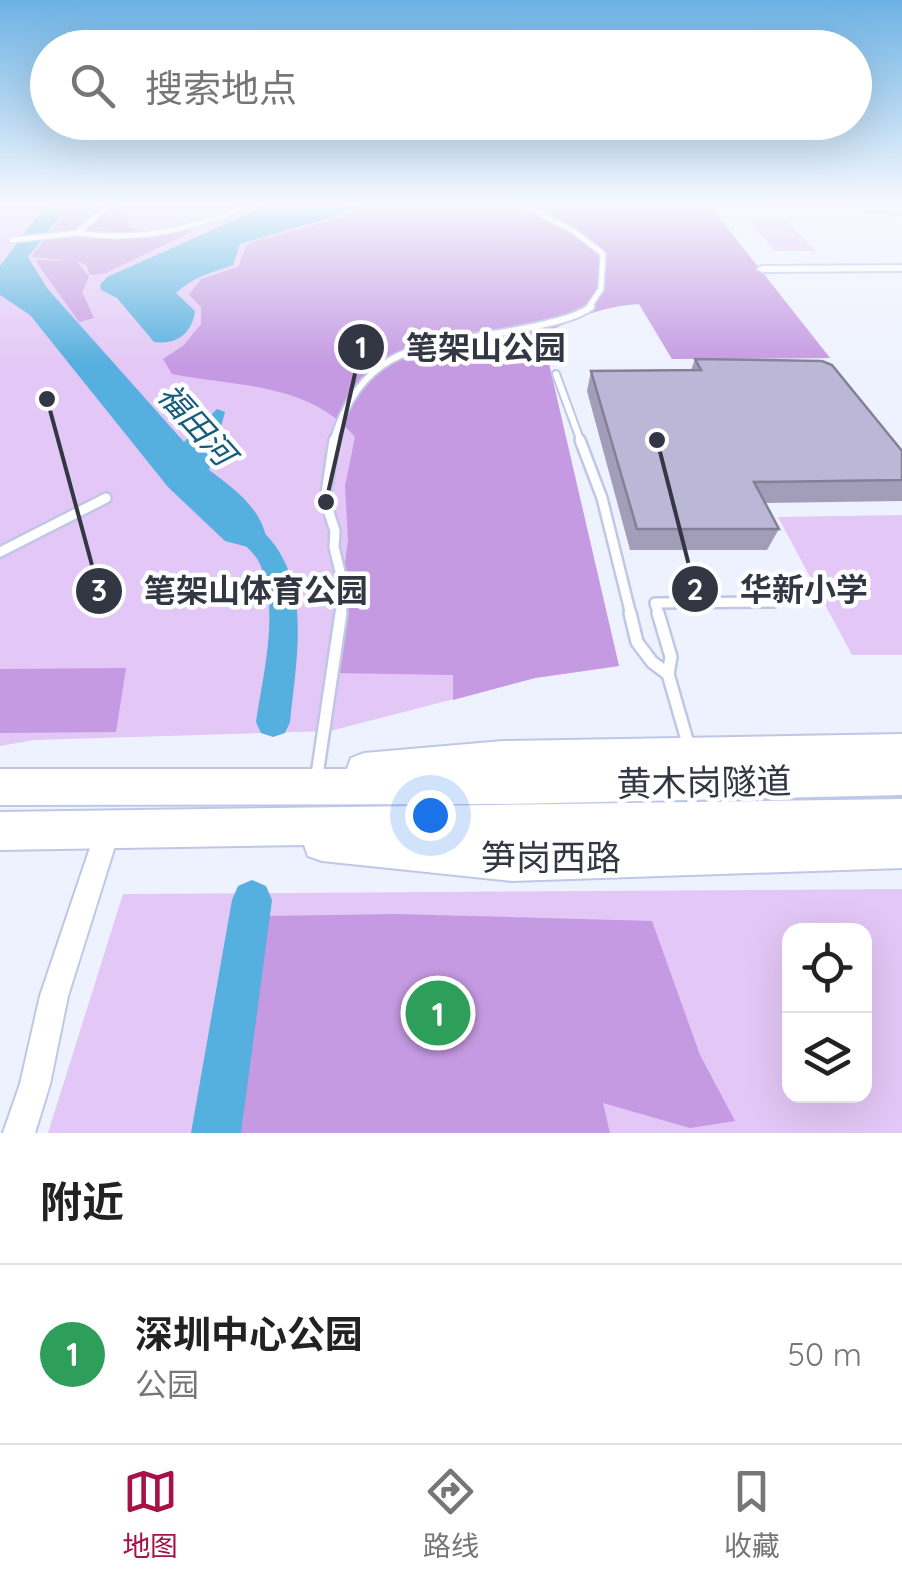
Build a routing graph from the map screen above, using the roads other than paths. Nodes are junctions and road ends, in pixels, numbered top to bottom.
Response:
1 (603, 259) edge
2 (762, 268) dead end
3 (902, 268) edge
4 (556, 374) dead end
5 (106, 498) dead end
6 (0, 552) edge
7 (774, 602) dead end
8 (668, 674) junction
9 (902, 750) edge
10 (691, 754) junction
11 (317, 775) junction
12 (902, 778) edge
13 (0, 786) edge
14 (68, 786) junction
15 (212, 786) junction
16 (902, 818) edge
17 (508, 825) joint
18 (202, 828) junction
19 (108, 830) junction
20 (0, 831) edge
21 (49, 831) junction
22 (902, 849) edge
23 (19, 1133) edge

1 - 11 lane
2 - 3 street
4 - 8 lane
5 - 6 lane
7 - 8 lane
8 - 10 lane
9 - 10 main road
10 - 11 main road
11 - 15 main road
12 - 15 main road, 黄木岗隧道
13 - 14 main road
14 - 15 main road
14 - 21 main road
16 - 17 main road, 黄木岗隧道
17 - 18 main road, 笋岗西路
18 - 19 main road, 笋岗西路
18 - 22 main road, 笋岗西路
19 - 21 main road, 笋岗西路
19 - 23 street
20 - 21 main road, 笋岗西路

